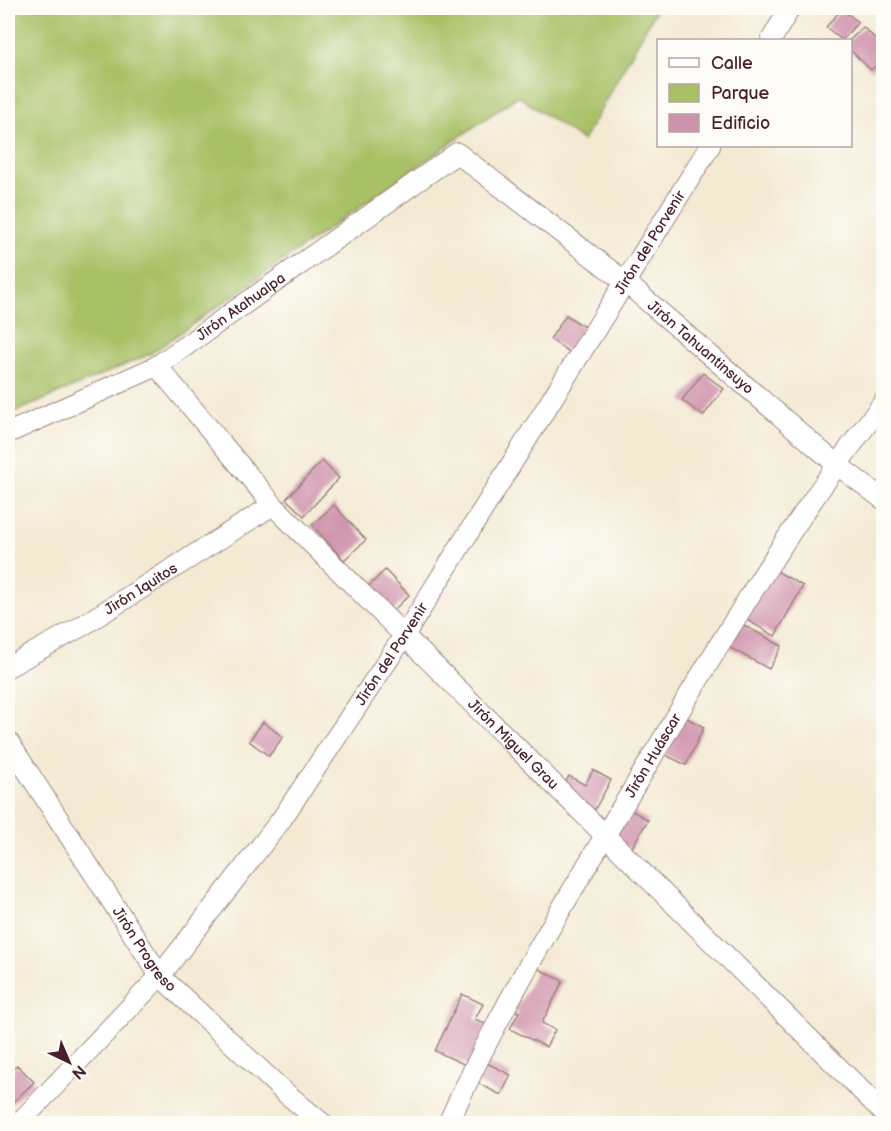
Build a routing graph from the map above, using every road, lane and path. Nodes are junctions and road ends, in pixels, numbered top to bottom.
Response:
1 (790, 8) edge
2 (772, 39) edge
3 (709, 147) edge
4 (457, 153) joint
5 (624, 281) junction
6 (157, 366) junction
7 (884, 402) edge
8 (8, 432) edge
9 (836, 464) junction
10 (884, 500) edge
11 (273, 505) junction
12 (404, 636) junction
13 (8, 668) edge
14 (8, 741) edge
15 (604, 837) junction
16 (160, 976) junction
17 (878, 1112) edge
18 (18, 1124) edge
19 (322, 1124) edge
20 (448, 1124) edge

1 - 2 street
3 - 5 street, Jirón del Porvenir
4 - 5 street, Jirón Tahuantinsuyo
4 - 6 street, Jirón Atahualpa
5 - 9 street, Jirón Tahuantinsuyo
5 - 12 street, Jirón del Porvenir
6 - 8 street, Jirón Atahualpa
6 - 11 street, Jirón Miguel Grau
7 - 9 street, Jirón Huáscar
9 - 10 street, Jirón Tahuantinsuyo
9 - 15 street, Jirón Huáscar
11 - 12 street, Jirón Miguel Grau
11 - 13 street, Jirón Iquitos
12 - 15 street, Jirón Miguel Grau
12 - 16 street, Jirón del Porvenir
14 - 16 street, Jirón Progreso
15 - 17 street, Jirón Miguel Grau
15 - 20 street, Jirón Huáscar
16 - 18 street, Jirón del Porvenir
16 - 19 street, Jirón Progreso

